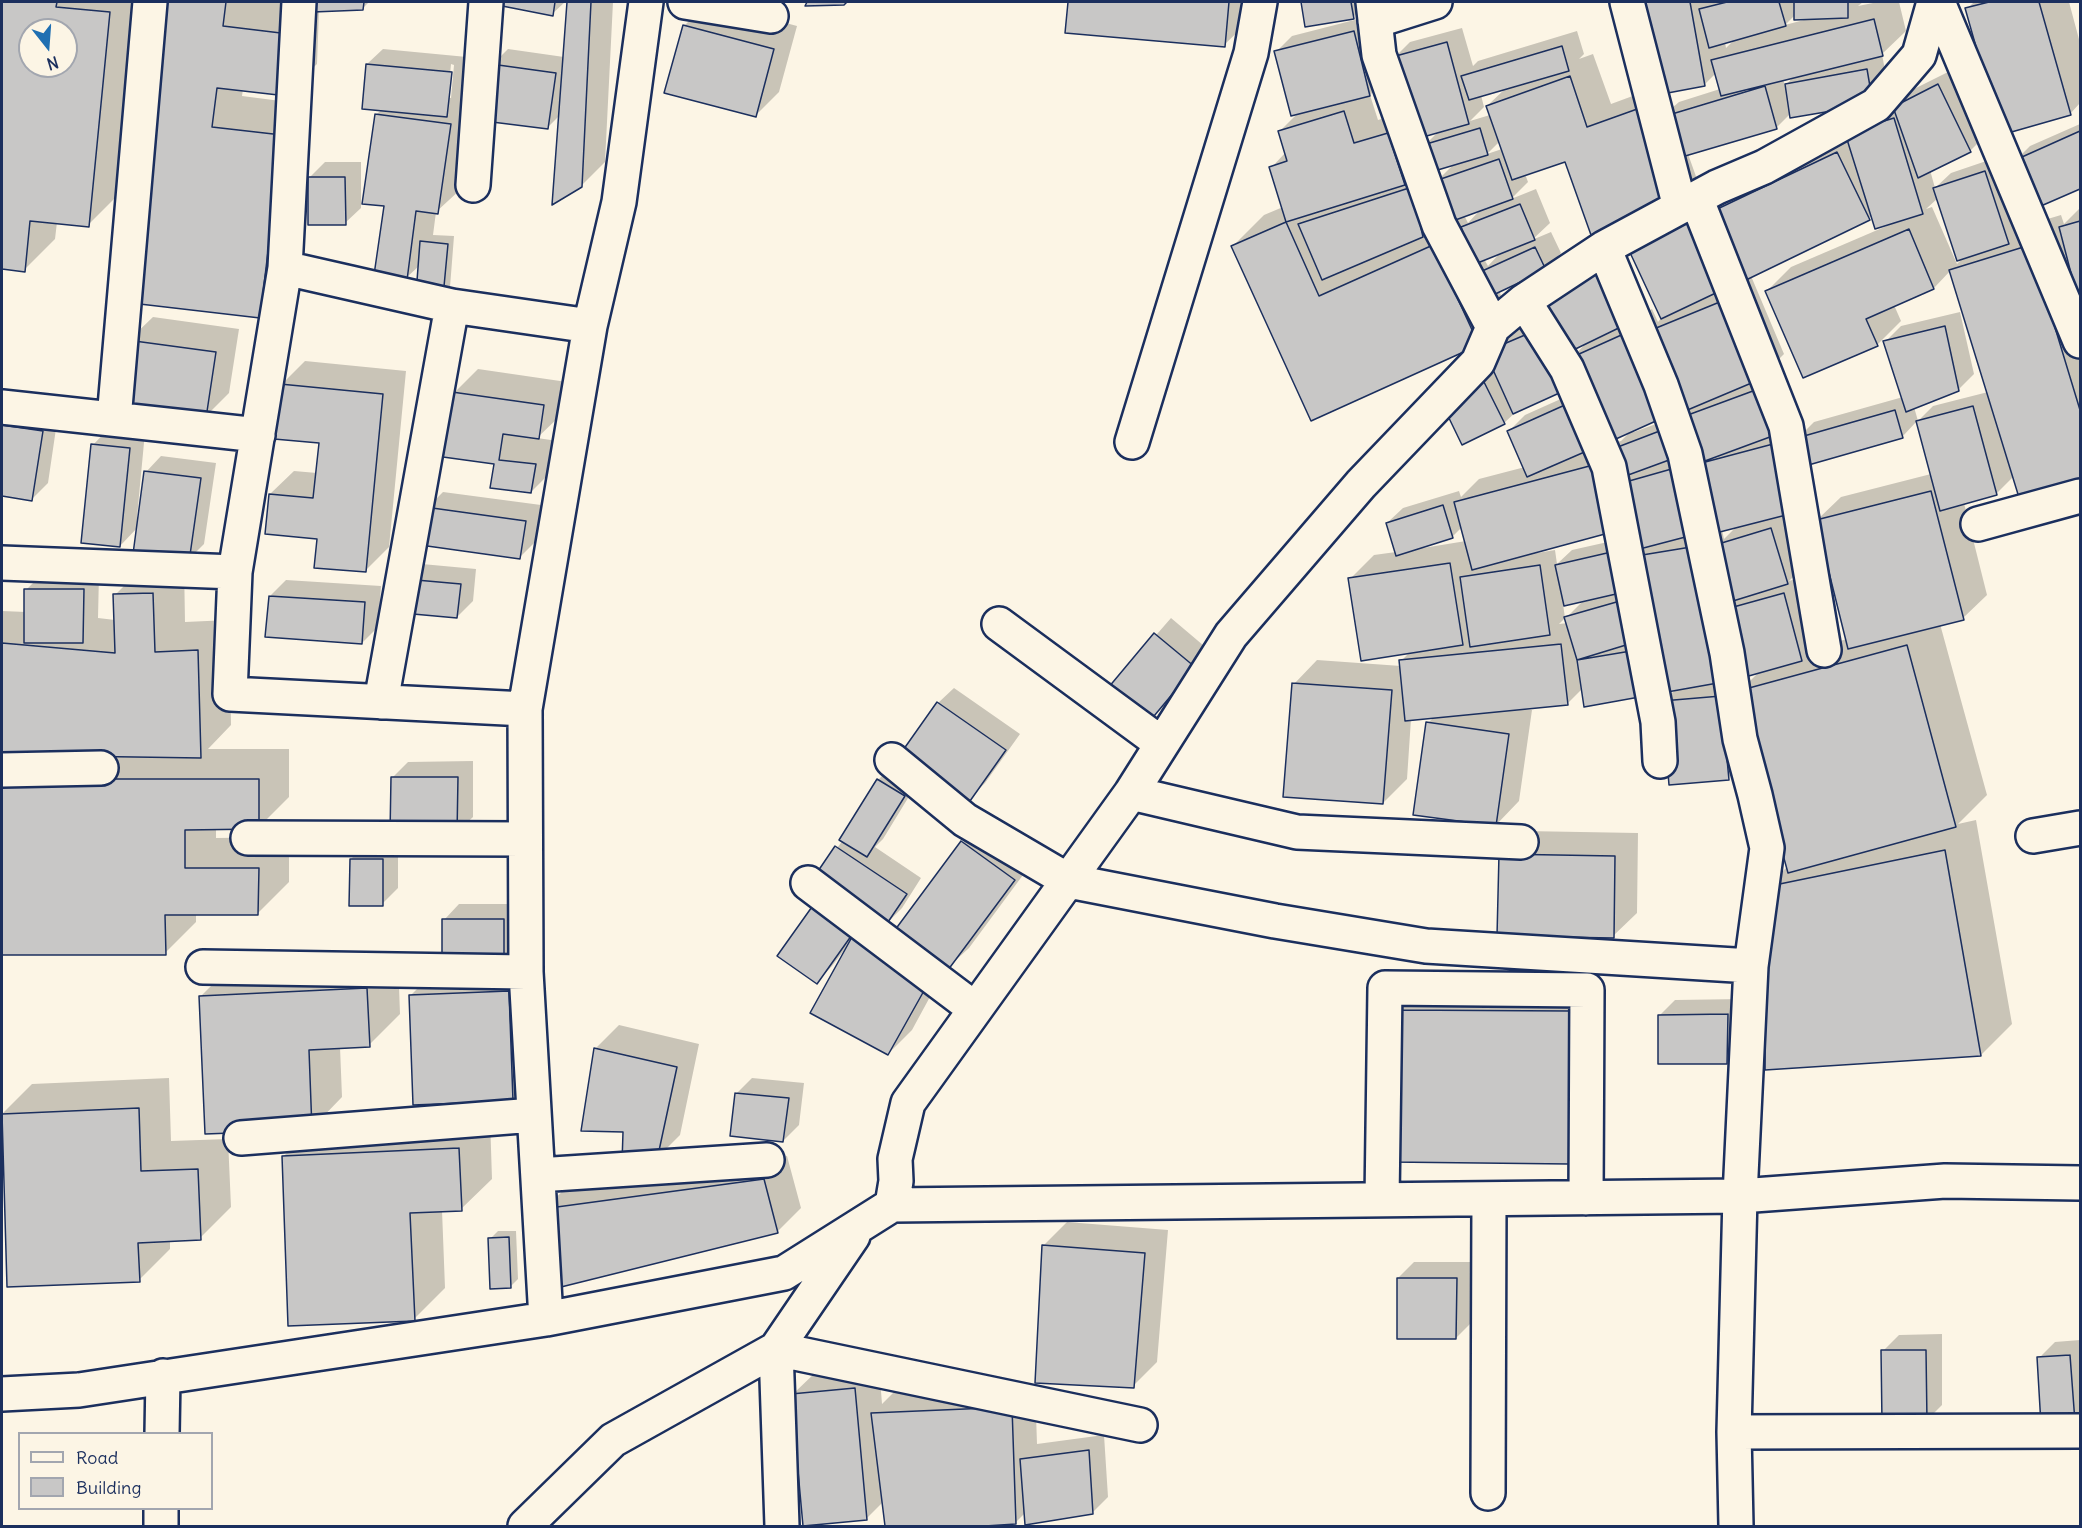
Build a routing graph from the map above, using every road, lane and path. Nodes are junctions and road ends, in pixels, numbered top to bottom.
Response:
1 (150, 2) edge
2 (299, 2) edge
3 (486, 2) edge
4 (646, 2) edge
5 (685, 2) edge
6 (1260, 2) edge
7 (1435, 2) edge
8 (1627, 2) edge
9 (1936, 2) edge
10 (1374, 11) edge
11 (771, 16) dead end
12 (473, 185) dead end
13 (1688, 202) junction
14 (1604, 248) junction
15 (285, 268) junction
16 (1524, 301) junction
17 (452, 306) junction
18 (590, 326) junction
19 (1493, 327) junction
20 (2080, 341) edge
21 (2, 407) edge
22 (114, 419) junction
23 (258, 435) junction
24 (1132, 442) dead end
25 (2080, 496) edge
26 (1978, 524) dead end
27 (2, 563) edge
28 (236, 572) junction
29 (999, 624) dead end
30 (1824, 651) dead end
31 (381, 702) junction
32 (525, 709) junction
33 (1162, 744) junction
34 (891, 760) dead end
35 (1660, 761) dead end
36 (101, 768) dead end
37 (2, 770) edge
38 (1131, 793) junction
39 (2080, 828) edge
40 (2033, 836) dead end
41 (248, 838) dead end
42 (525, 839) junction
43 (1521, 842) dead end
44 (1069, 881) junction
45 (808, 882) dead end
46 (1751, 966) junction
47 (203, 967) dead end
48 (526, 972) junction
49 (975, 1009) junction
50 (534, 1115) junction
51 (241, 1138) dead end
52 (767, 1160) dead end
53 (537, 1175) junction
54 (2080, 1183) edge
55 (1740, 1196) junction
56 (1586, 1198) junction
57 (1489, 1199) junction
58 (1382, 1200) junction
59 (892, 1205) junction
60 (861, 1225) junction
61 (546, 1319) junction
62 (776, 1349) junction
63 (163, 1376) junction
64 (2, 1394) edge
65 (1140, 1425) dead end
66 (2080, 1431) edge
67 (162, 1432) edge
68 (1734, 1432) junction
69 (1488, 1493) dead end
70 (161, 1510) edge
71 (160, 1527) edge
72 (525, 1527) edge
73 (782, 1527) edge
74 (1736, 1527) edge

1 - 22 street
2 - 15 street
3 - 12 street
4 - 18 street
5 - 11 street
6 - 24 street
7 - 10 street
8 - 13 street
9 - 13 street
9 - 20 street
10 - 19 street
13 - 14 street
13 - 30 street
14 - 16 street
14 - 46 street
15 - 17 street
15 - 23 street
16 - 19 street
16 - 35 street
17 - 18 street
17 - 31 street
18 - 32 street
19 - 33 street
21 - 22 street
22 - 23 street
23 - 28 street
25 - 26 street
27 - 28 street
28 - 31 street
29 - 33 street
31 - 32 street
32 - 42 street
33 - 38 street
34 - 44 street
36 - 37 street
38 - 43 street
38 - 44 street
39 - 40 street
41 - 42 street
42 - 48 street
44 - 46 street
44 - 49 street
45 - 49 street
46 - 55 street
47 - 48 street
48 - 50 street
49 - 59 street
50 - 51 street
50 - 53 street
52 - 53 street
53 - 61 street
54 - 55 street
55 - 56 street
55 - 68 street
56 - 57 street
56 - 58 street
57 - 58 street
57 - 69 street
58 - 59 street
59 - 60 street
60 - 61 street
60 - 62 street
61 - 63 street
62 - 65 street
62 - 72 street
62 - 73 street
63 - 64 street
63 - 67 street
66 - 68 street
68 - 74 street
70 - 71 street

